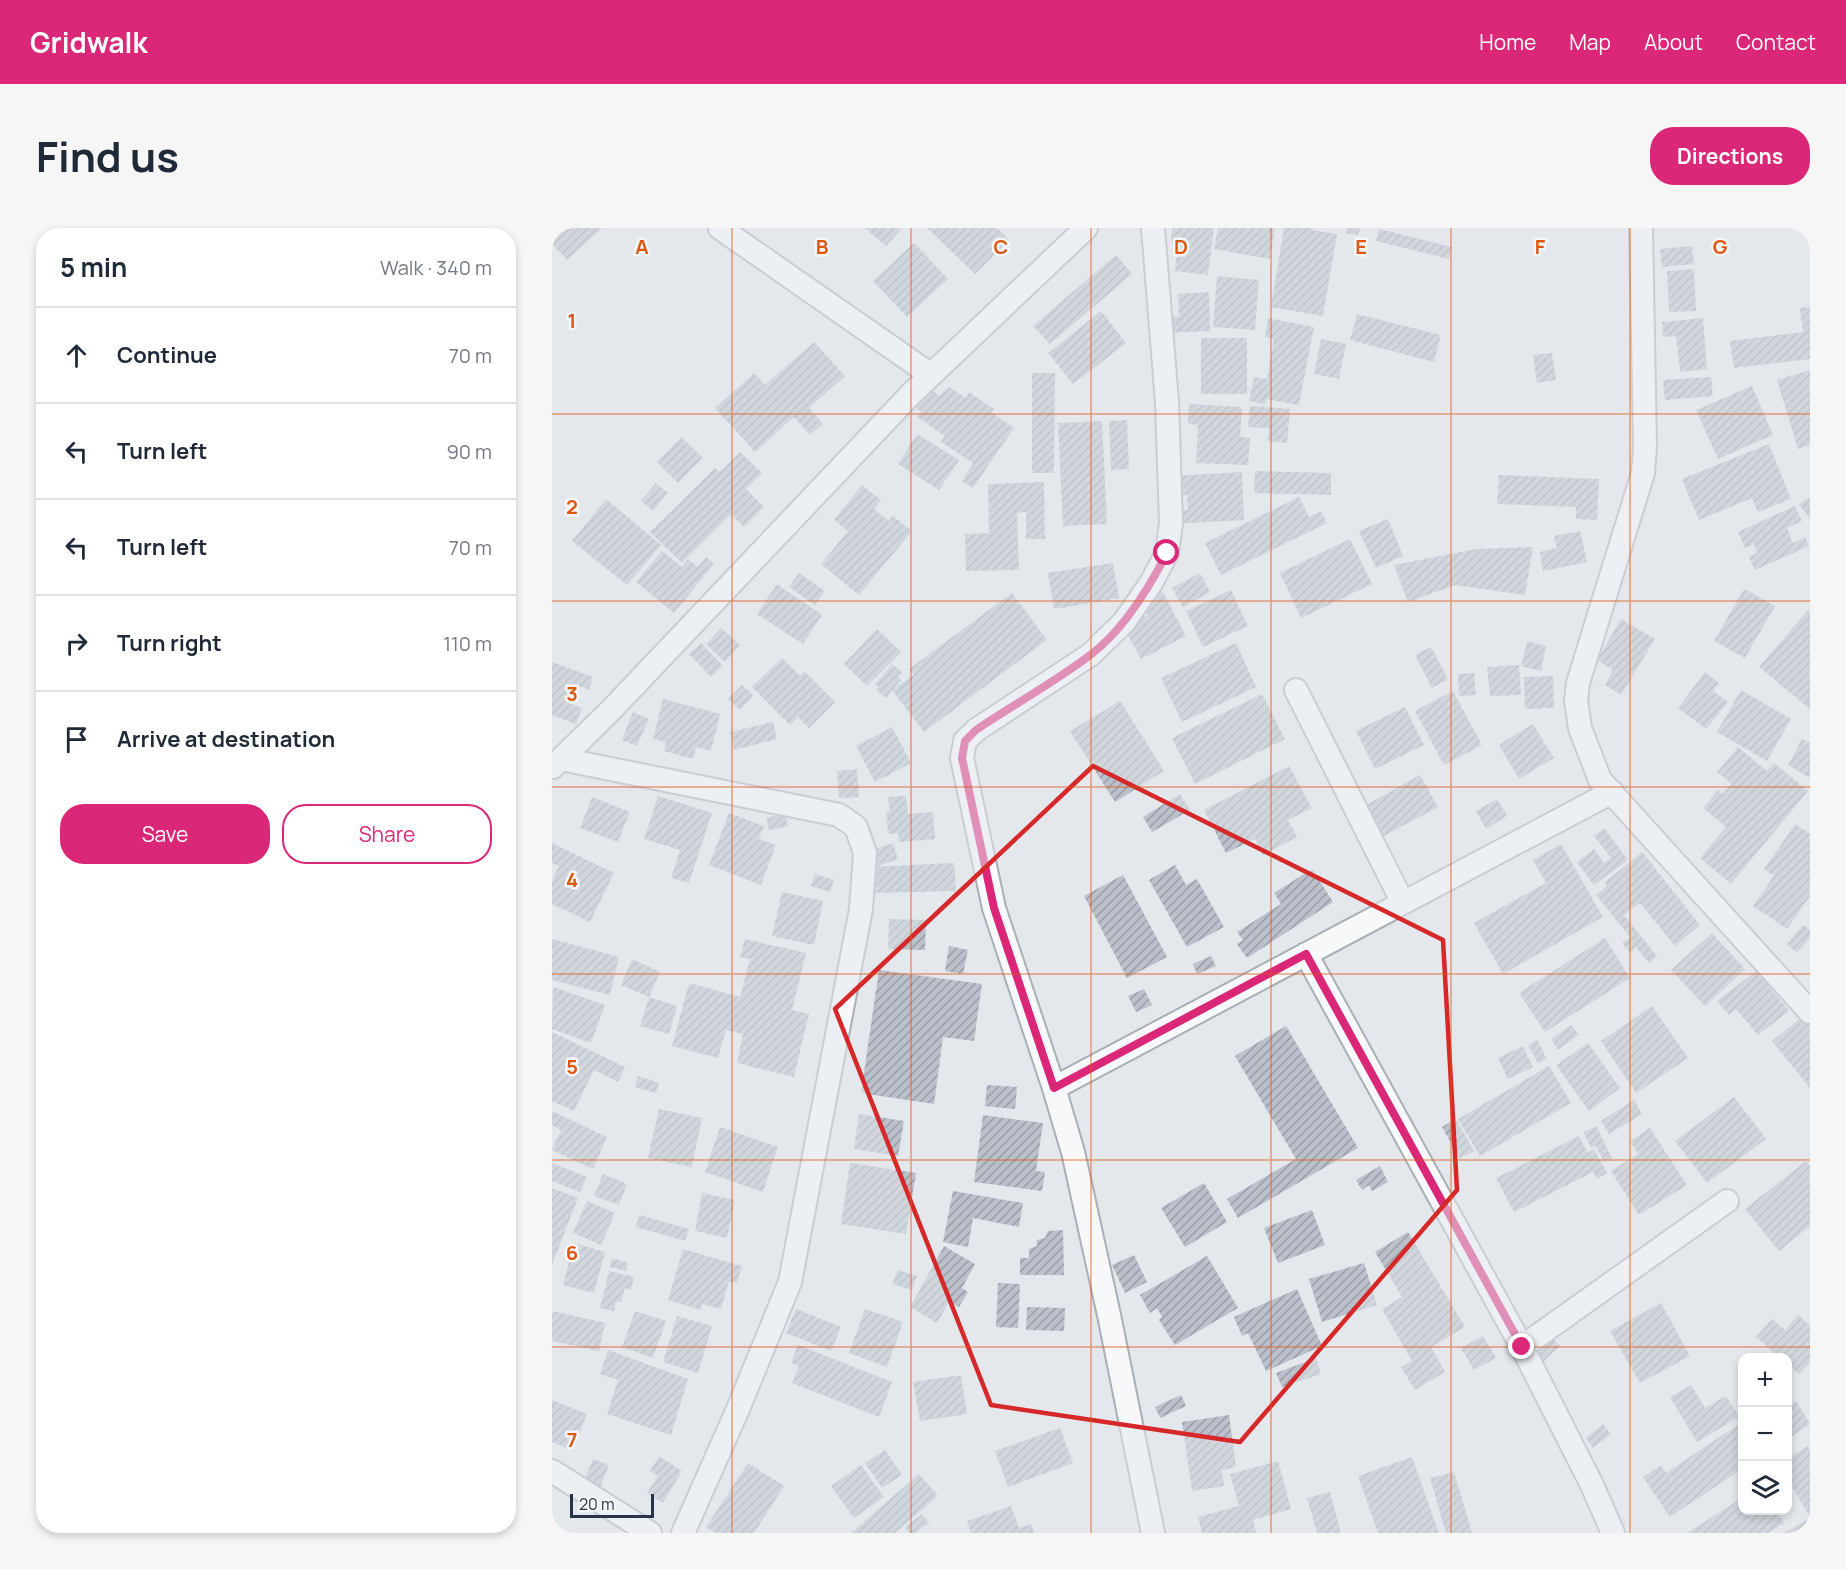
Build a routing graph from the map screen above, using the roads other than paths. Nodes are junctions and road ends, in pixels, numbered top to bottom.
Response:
1 (720, 228) edge
2 (1086, 228) edge
3 (1153, 228) edge
4 (1641, 228) edge
5 (931, 375) junction
6 (1296, 690) dead end
7 (557, 764) edge
8 (1612, 792) junction
9 (1403, 903) junction
10 (1306, 954) junction
11 (1810, 1012) edge
12 (1054, 1088) junction
13 (1727, 1201) dead end
14 (1522, 1347) junction
15 (552, 1471) edge
16 (650, 1533) edge
17 (683, 1533) edge
18 (1153, 1533) edge
19 (1613, 1533) edge

1 - 5 street
2 - 5 street
3 - 12 street
4 - 8 street
5 - 7 street
6 - 9 street
7 - 17 street
8 - 9 street
8 - 11 street
9 - 10 street
10 - 12 street
10 - 14 street
12 - 18 street
13 - 14 street
14 - 19 street
15 - 16 street

